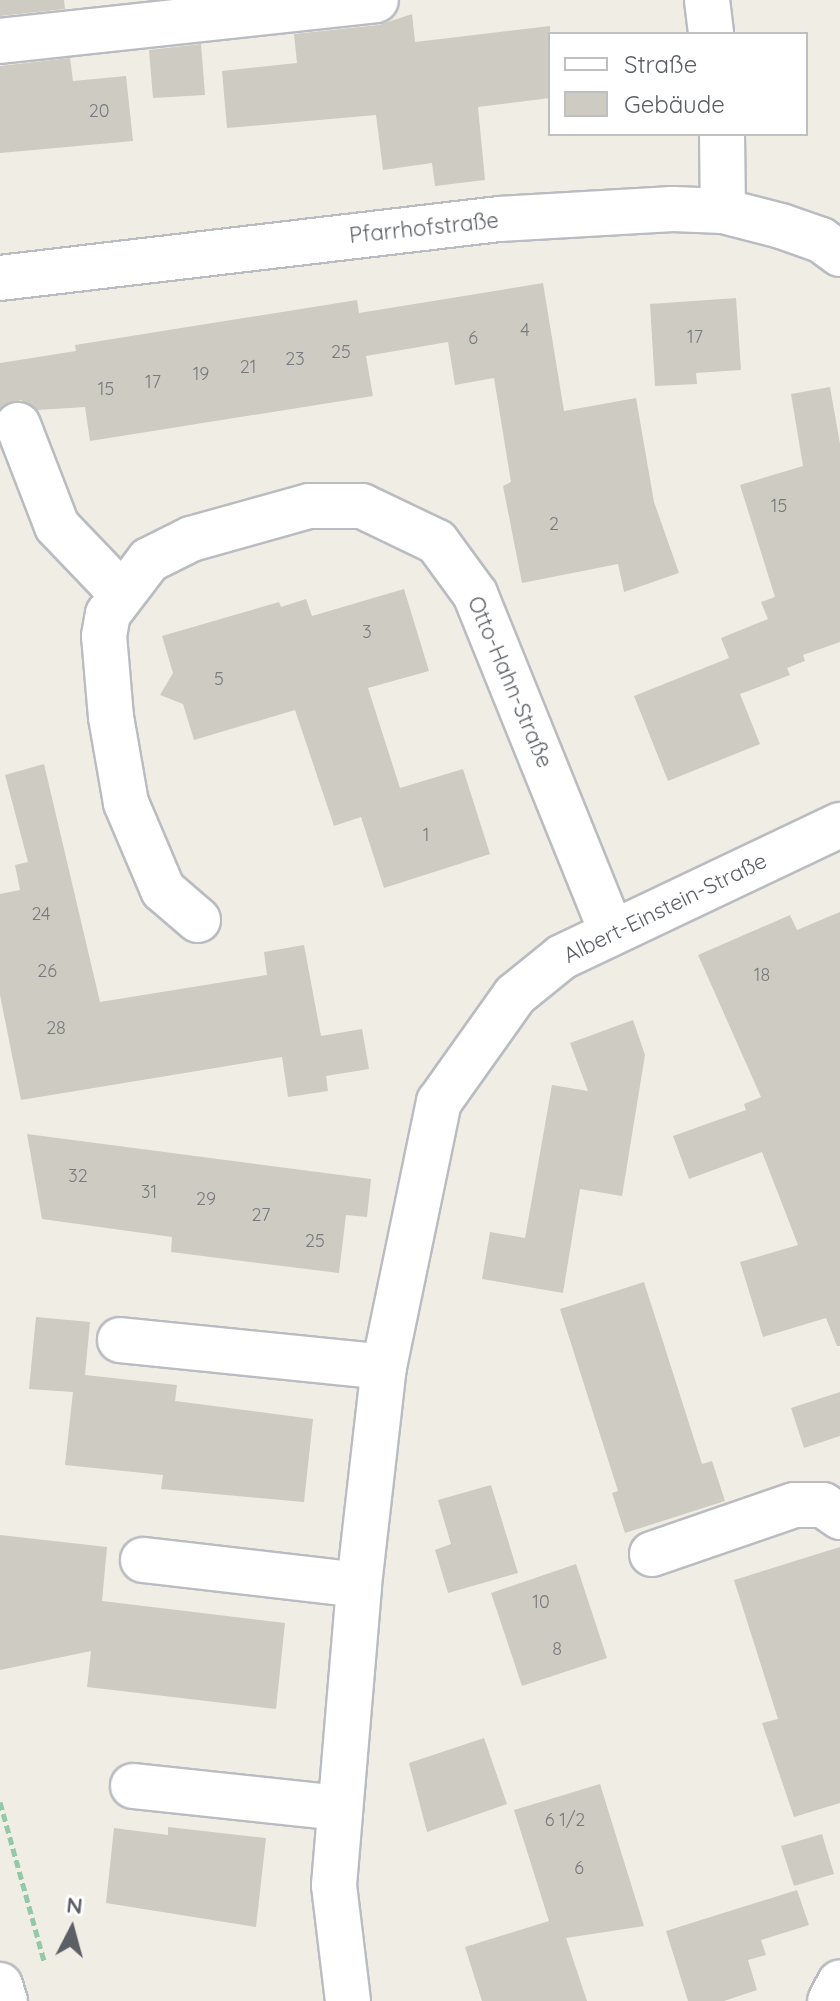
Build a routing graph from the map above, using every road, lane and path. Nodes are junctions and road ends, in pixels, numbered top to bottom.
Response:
1 (376, 0) edge
2 (707, 0) edge
3 (711, 32) edge
4 (0, 41) edge
5 (722, 136) edge
6 (723, 211) junction
7 (840, 254) edge
8 (0, 278) edge
9 (18, 425) dead end
10 (120, 592) junction
11 (840, 825) edge
12 (198, 920) dead end
13 (611, 930) junction
14 (120, 1340) dead end
15 (384, 1367) junction
16 (840, 1517) edge
17 (652, 1554) dead end
18 (143, 1560) dead end
19 (359, 1585) junction
20 (133, 1786) dead end
21 (0, 1802) edge
22 (340, 1808) junction
23 (47, 1971) dead end
24 (840, 1982) edge
25 (0, 1985) edge
26 (5, 2001) edge
27 (348, 2001) edge
28 (830, 2001) edge

1 - 4 street
2 - 3 street
5 - 6 street
6 - 7 street, Pfarrhofstraße
6 - 8 street, Pfarrhofstraße
9 - 10 street
10 - 12 street, Otto-Hahn-Straße
10 - 13 street, Otto-Hahn-Straße
11 - 13 street, Albert-Einstein-Straße
13 - 15 street, Albert-Einstein-Straße
14 - 15 street
15 - 19 street, Albert-Einstein-Straße
16 - 17 street
18 - 19 street
19 - 22 street, Albert-Einstein-Straße
20 - 22 street
21 - 23 path
22 - 27 street, Albert-Einstein-Straße
24 - 28 street
25 - 26 street

